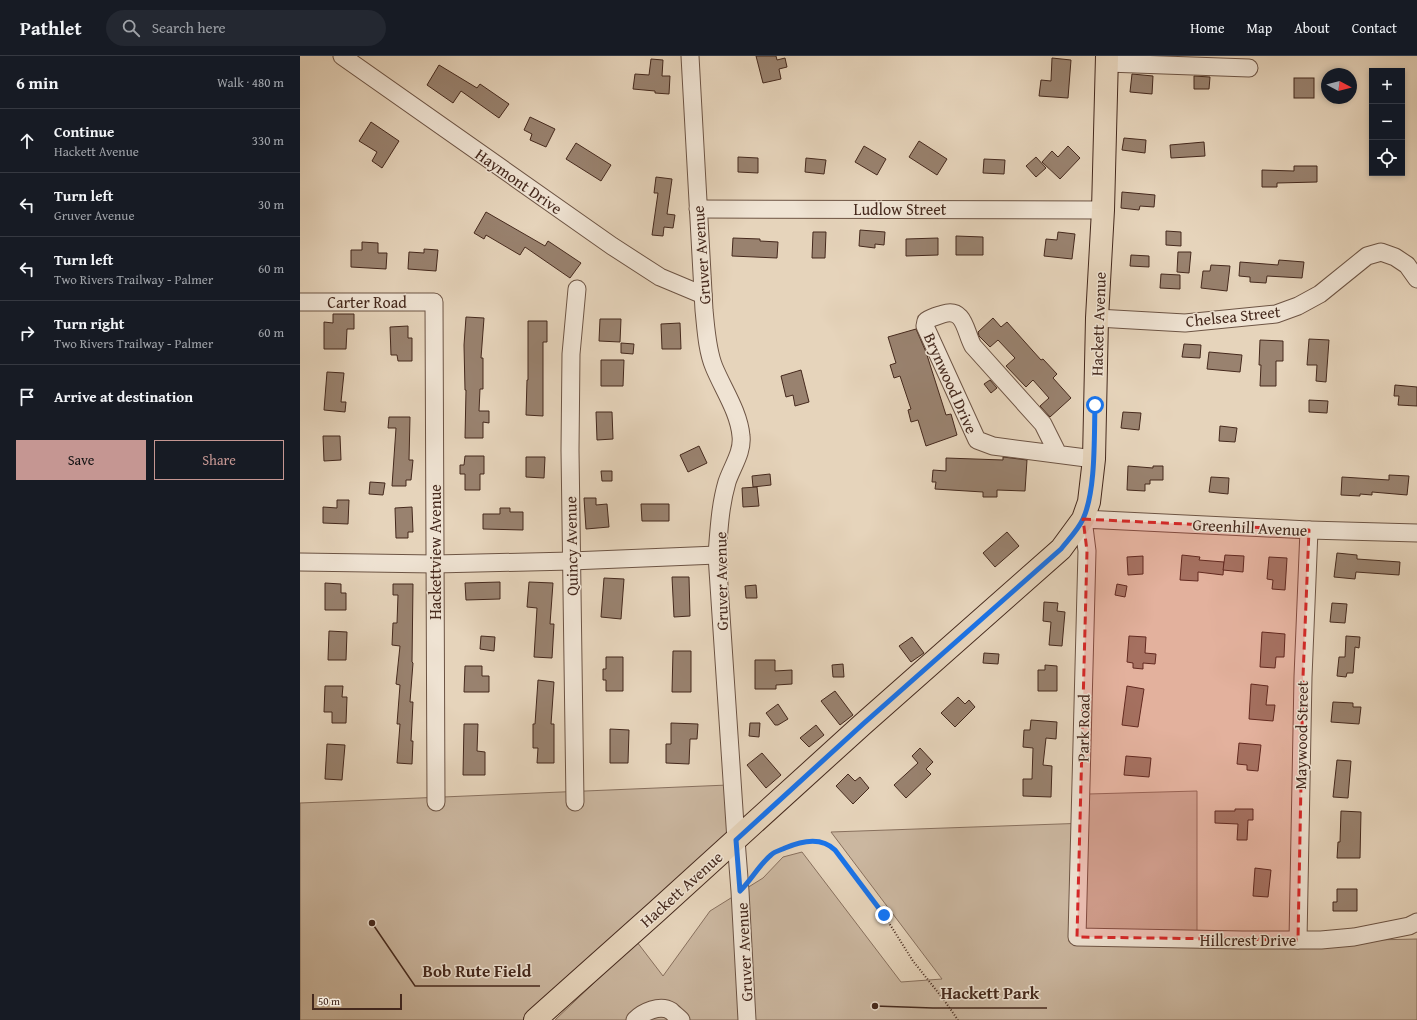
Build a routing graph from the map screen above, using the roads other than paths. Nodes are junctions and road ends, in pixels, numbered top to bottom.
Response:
1 (342, 56) edge
2 (690, 56) edge
3 (1107, 60) edge
4 (1249, 68) dead end
5 (698, 209) junction
6 (1103, 210) junction
7 (1417, 279) edge
8 (578, 289) dead end
9 (703, 295) junction
10 (300, 302) edge
11 (434, 302) joint
12 (1097, 318) junction
13 (1058, 454) junction
14 (1094, 459) junction
15 (1083, 519) junction
16 (1309, 530) junction
17 (1417, 533) edge
18 (717, 555) junction
19 (571, 561) junction
20 (300, 562) edge
21 (435, 564) junction
22 (436, 802) dead end
23 (575, 802) dead end
24 (736, 840) junction
25 (1417, 922) edge
26 (1077, 937) joint
27 (1298, 940) junction
28 (535, 1020) edge
29 (635, 1020) edge
30 (681, 1020) edge
31 (747, 1020) edge

1 - 9 street, Haymont Drive
2 - 5 street, Gruver Avenue
3 - 4 street
3 - 6 main road, Hackett Avenue
5 - 6 street, Ludlow Street
5 - 9 street, Gruver Avenue
6 - 12 main road, Hackett Avenue
7 - 12 street, Chelsea Street
8 - 19 street, Quincy Avenue
9 - 18 street, Gruver Avenue
10 - 11 street, Carter Road
11 - 21 street, Hackettview Avenue
12 - 14 main road, Hackett Avenue
13 - 13 street, Brynwood Drive
13 - 14 street, Brynwood Drive
14 - 15 main road, Hackett Avenue
15 - 16 street, Greenhill Avenue
15 - 24 main road, Hackett Avenue
15 - 26 street, Park Road
16 - 17 street, Greenhill Avenue
16 - 27 street, Maywood Street
18 - 19 street
18 - 24 street, Gruver Avenue
19 - 21 street
19 - 23 street, Quincy Avenue
20 - 21 street
21 - 22 street, Hackettview Avenue
24 - 28 main road, Hackett Avenue
24 - 31 street, Gruver Avenue
25 - 27 street, Hillcrest Drive
26 - 27 street, Hillcrest Drive
29 - 30 street

